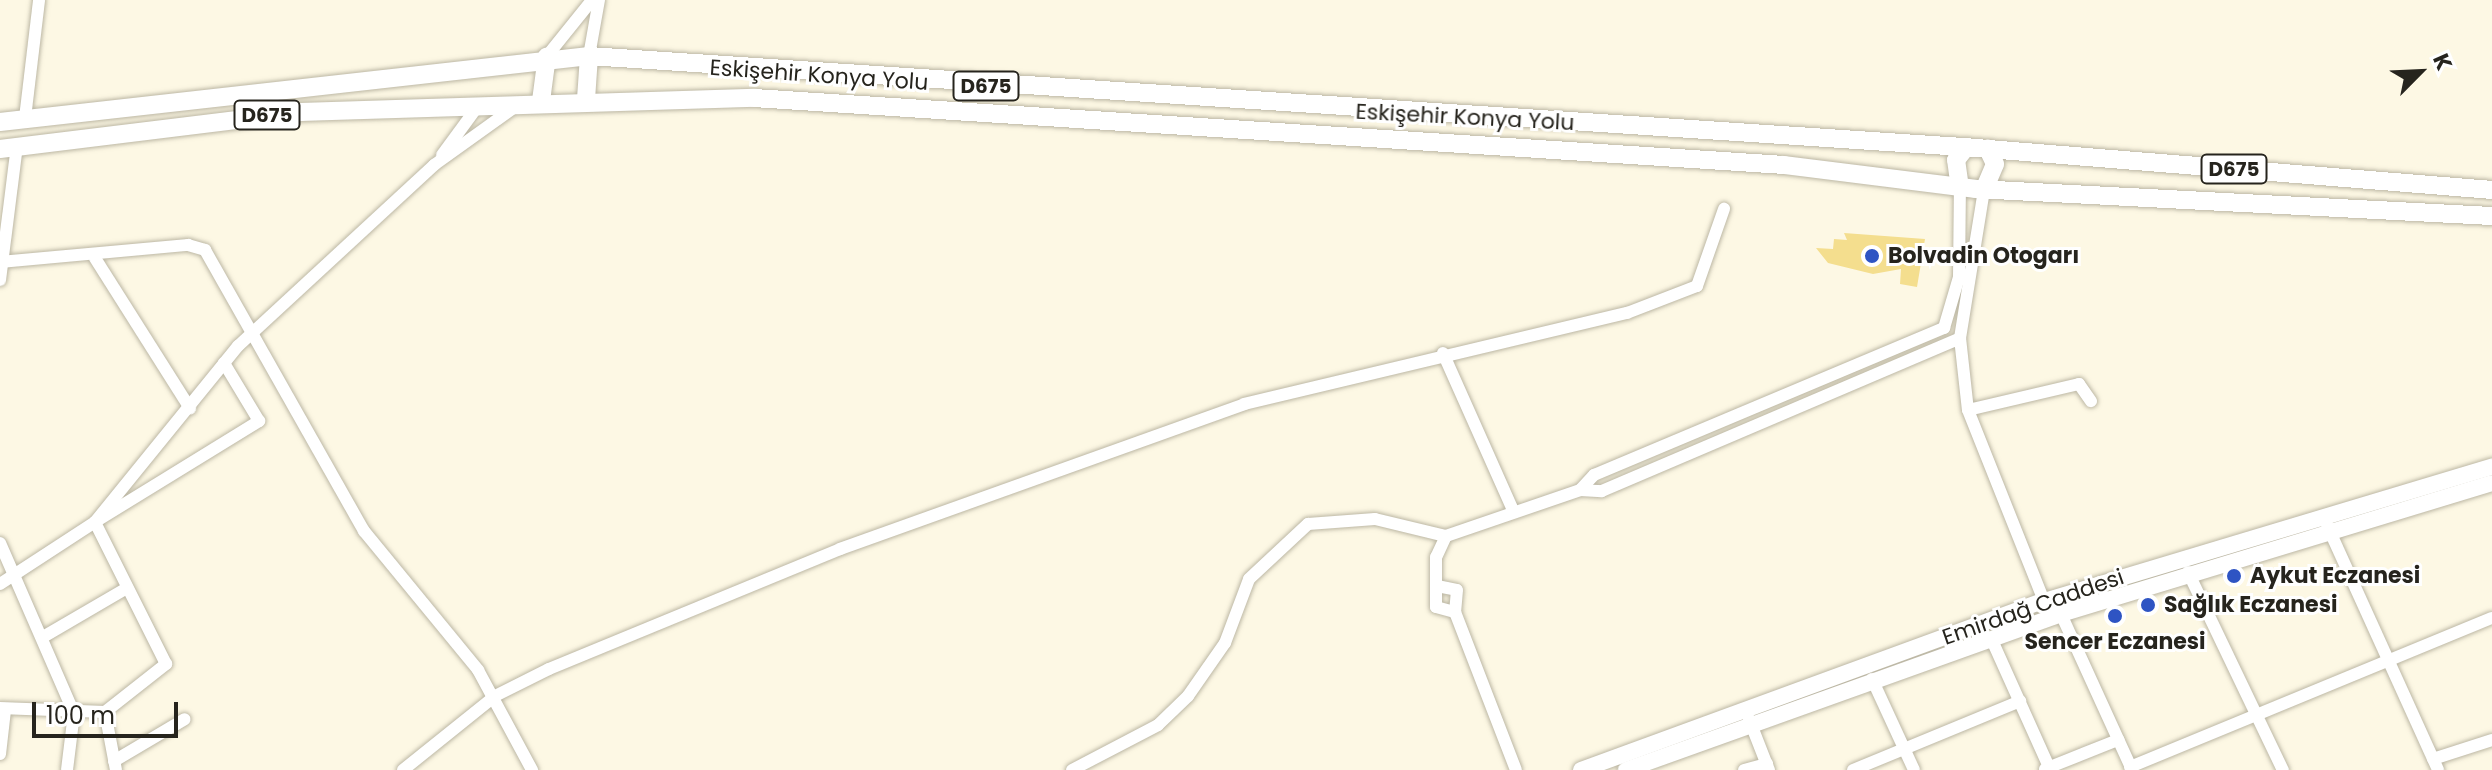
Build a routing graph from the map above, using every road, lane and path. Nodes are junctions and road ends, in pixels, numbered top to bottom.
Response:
1 (39, 0) edge
2 (592, 0) edge
3 (599, 0) edge
4 (593, 24) junction
5 (547, 56) junction
6 (589, 56) junction
7 (625, 63) junction
8 (586, 99) junction
9 (541, 101) junction
10 (519, 104) junction
11 (478, 106) junction
12 (25, 118) junction
13 (0, 122) edge
14 (8, 147) edge
15 (1977, 148) junction
16 (435, 164) junction
17 (1960, 188) junction
18 (1984, 190) junction
19 (2492, 190) edge
20 (1724, 209) dead end
21 (2492, 216) edge
22 (95, 258) junction
23 (1, 262) edge
24 (0, 280) edge
25 (1944, 328) junction
26 (254, 334) junction
27 (1960, 338) junction
28 (1443, 353) junction
29 (224, 363) junction
30 (2091, 401) dead end
31 (190, 408) junction
32 (1968, 410) junction
33 (2492, 467) edge
34 (2492, 483) edge
35 (1580, 490) junction
36 (1513, 510) junction
37 (95, 522) junction
38 (2325, 522) junction
39 (1446, 536) junction
40 (0, 543) edge
41 (2188, 572) junction
42 (19, 575) junction
43 (0, 584) edge
44 (1437, 586) junction
45 (127, 588) junction
46 (2044, 601) junction
47 (1455, 612) junction
48 (2061, 614) junction
49 (2492, 618) edge
50 (43, 637) junction
51 (1991, 638) junction
52 (2387, 657) junction
53 (1872, 679) junction
54 (495, 696) junction
55 (2020, 701) junction
56 (3, 709) edge
57 (2255, 711) junction
58 (105, 712) junction
59 (74, 713) junction
60 (1748, 716) junction
61 (185, 719) dead end
62 (2118, 740) junction
63 (2492, 740) edge
64 (1904, 749) junction
65 (0, 754) edge
66 (2435, 764) edge
67 (115, 765) edge
68 (1768, 767) edge
69 (1071, 768) edge
70 (1636, 768) edge
71 (2046, 768) edge
72 (2131, 768) edge
73 (67, 770) edge
74 (403, 770) edge
75 (532, 770) edge
76 (1516, 770) edge
77 (1581, 770) edge
78 (1744, 770) edge
79 (1853, 770) edge
80 (1914, 770) edge
81 (2283, 770) edge
82 (2422, 770) edge

1 - 12 street
2 - 5 street
3 - 4 street
4 - 6 street
4 - 7 street
5 - 6 highway, Eskişehir Konya Yolu / D675
5 - 9 highway
5 - 12 highway, Eskişehir Konya Yolu / D675
6 - 7 highway, Eskişehir Konya Yolu / D675
6 - 8 highway
7 - 15 highway, Eskişehir Konya Yolu / D675
8 - 9 highway, D675
8 - 17 highway, D675
9 - 10 highway, D675
10 - 11 highway, D675
10 - 16 street
11 - 14 highway, D675
11 - 16 street
12 - 13 highway, Eskişehir Konya Yolu / D675
14 - 23 street
15 - 17 highway
15 - 18 highway
15 - 19 highway, D675
16 - 26 street
17 - 18 highway, D675
17 - 25 street
18 - 21 highway, D675
18 - 27 street
20 - 28 street
22 - 23 street
22 - 26 street
22 - 31 street
23 - 24 street
25 - 27 street
25 - 35 street
26 - 29 street
26 - 54 street
27 - 32 street
27 - 35 street
28 - 36 street
28 - 54 street
29 - 31 street
29 - 37 street
30 - 32 street
31 - 37 street
32 - 46 street
33 - 38 main road, Emirdağ Caddesi
34 - 38 main road, Emirdağ Caddesi
35 - 36 street
36 - 39 street
37 - 42 street
37 - 45 street
38 - 41 main road, Emirdağ Caddesi
38 - 46 main road, Emirdağ Caddesi
38 - 52 street
39 - 44 street
39 - 69 street
40 - 42 street
41 - 48 main road, Emirdağ Caddesi
41 - 57 street
42 - 43 street
42 - 50 street
44 - 47 street
44 - 47 street
45 - 50 street
45 - 58 street
46 - 48 street
46 - 60 main road, Emirdağ Caddesi
47 - 76 street
48 - 51 main road, Emirdağ Caddesi
48 - 62 street
49 - 52 street
50 - 59 street
51 - 53 main road, Emirdağ Caddesi
51 - 55 street
52 - 57 street
52 - 66 street
53 - 60 main road, Emirdağ Caddesi
53 - 64 street
54 - 74 street
54 - 75 street
55 - 64 street
55 - 71 street
56 - 59 street
56 - 65 street
57 - 72 street
57 - 81 street
58 - 59 street
58 - 67 street
59 - 73 street
60 - 68 street
60 - 70 main road, Emirdağ Caddesi
60 - 77 main road, Emirdağ Caddesi
61 - 67 street
62 - 71 street
62 - 72 street
63 - 66 street
64 - 79 street
64 - 80 street
66 - 82 street
68 - 78 street

